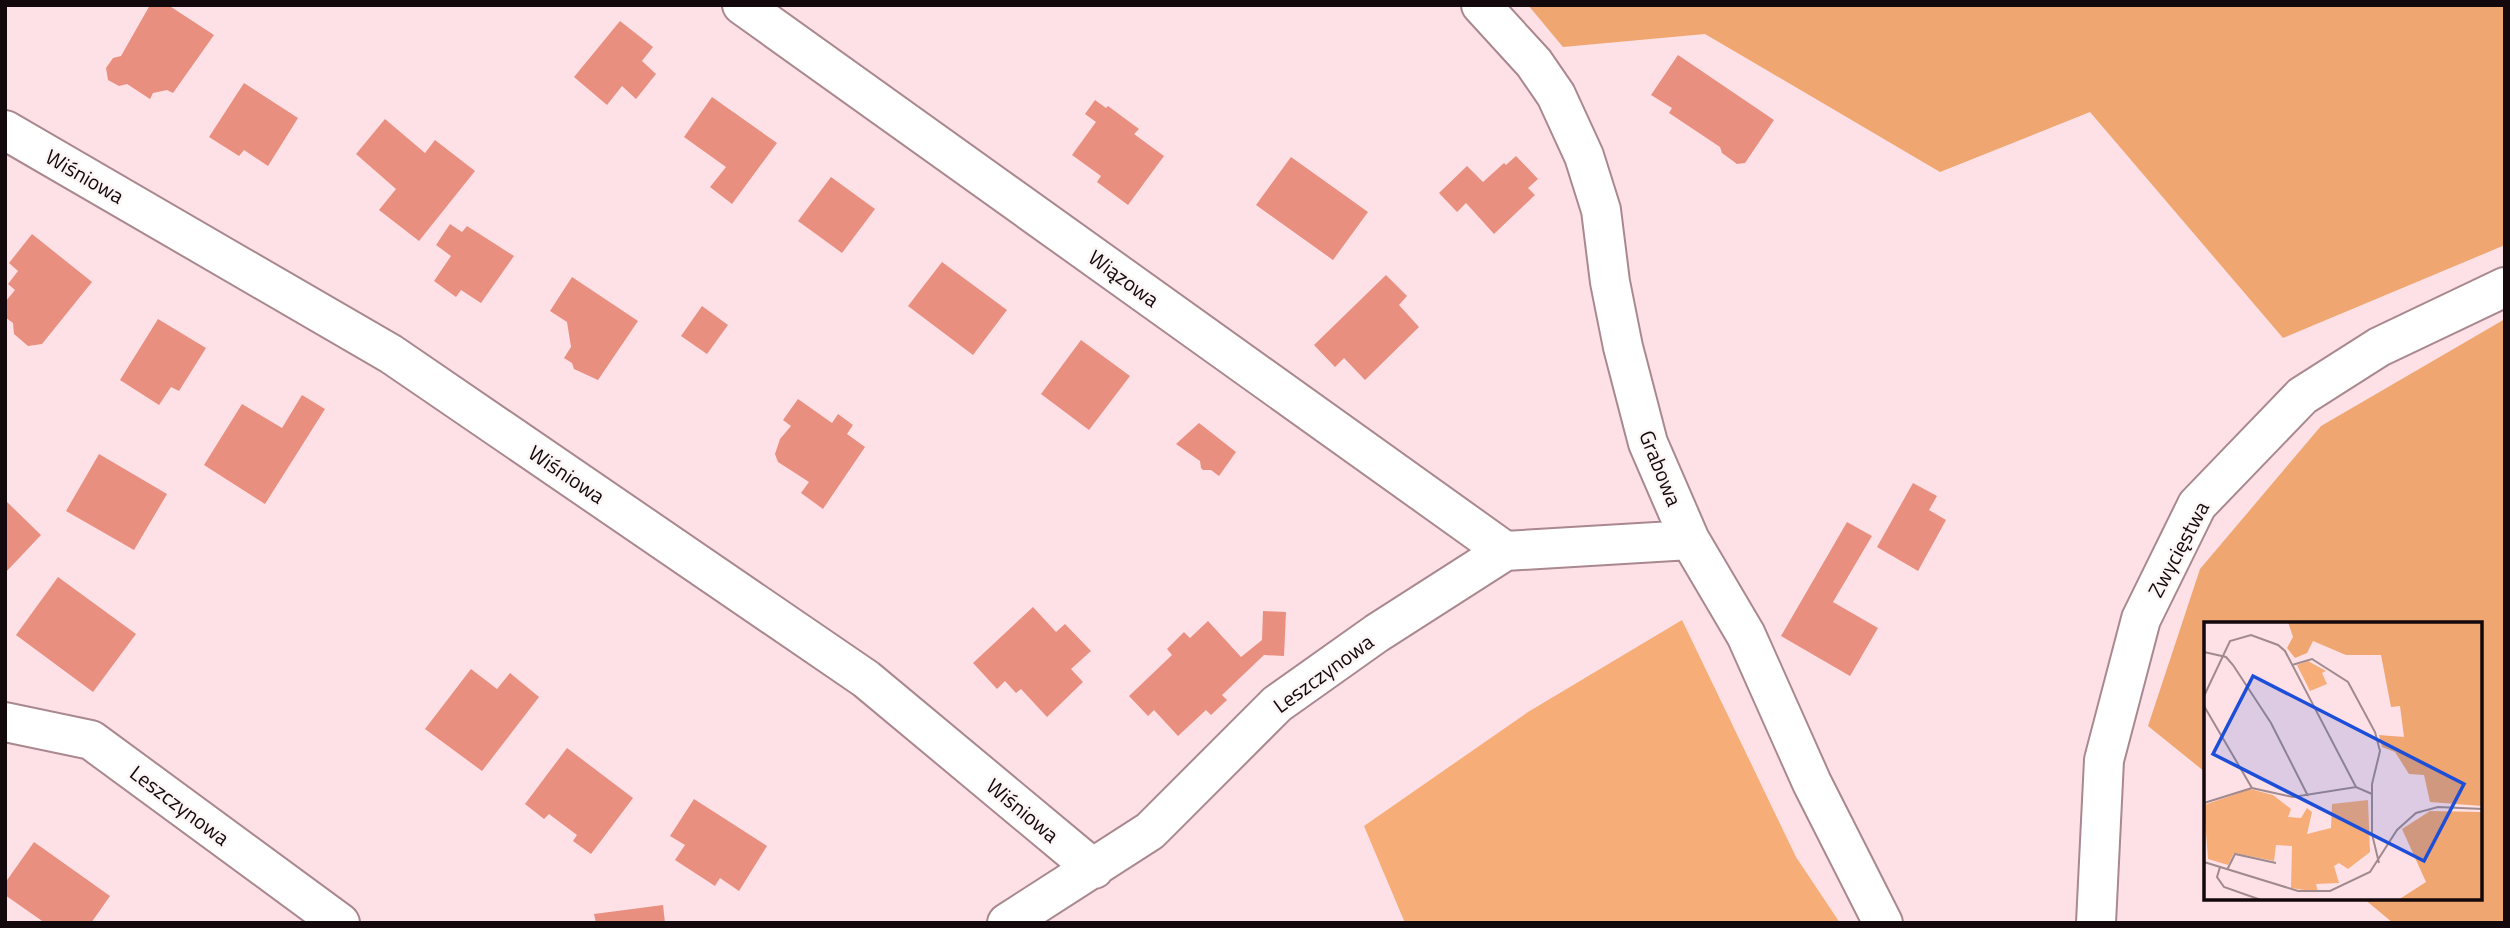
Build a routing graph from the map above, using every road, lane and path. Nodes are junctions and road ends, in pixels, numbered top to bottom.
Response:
1 (742, 5) edge
2 (1481, 5) edge
3 (5, 130) edge
4 (2505, 287) edge
5 (1690, 540) junction
6 (1505, 551) junction
7 (5, 722) edge
8 (1094, 869) junction
9 (340, 923) edge
10 (1007, 923) edge
11 (1883, 923) edge
12 (2096, 923) edge

1 - 6 street, Wiązowa
2 - 5 street, Grabowa
3 - 8 street, Wiśniowa
4 - 12 street, Zwycięstwa
5 - 6 street, Leszczynowa
5 - 11 street, Grabowa
6 - 8 street, Leszczynowa
7 - 9 street, Leszczynowa
8 - 10 street, Leszczynowa

